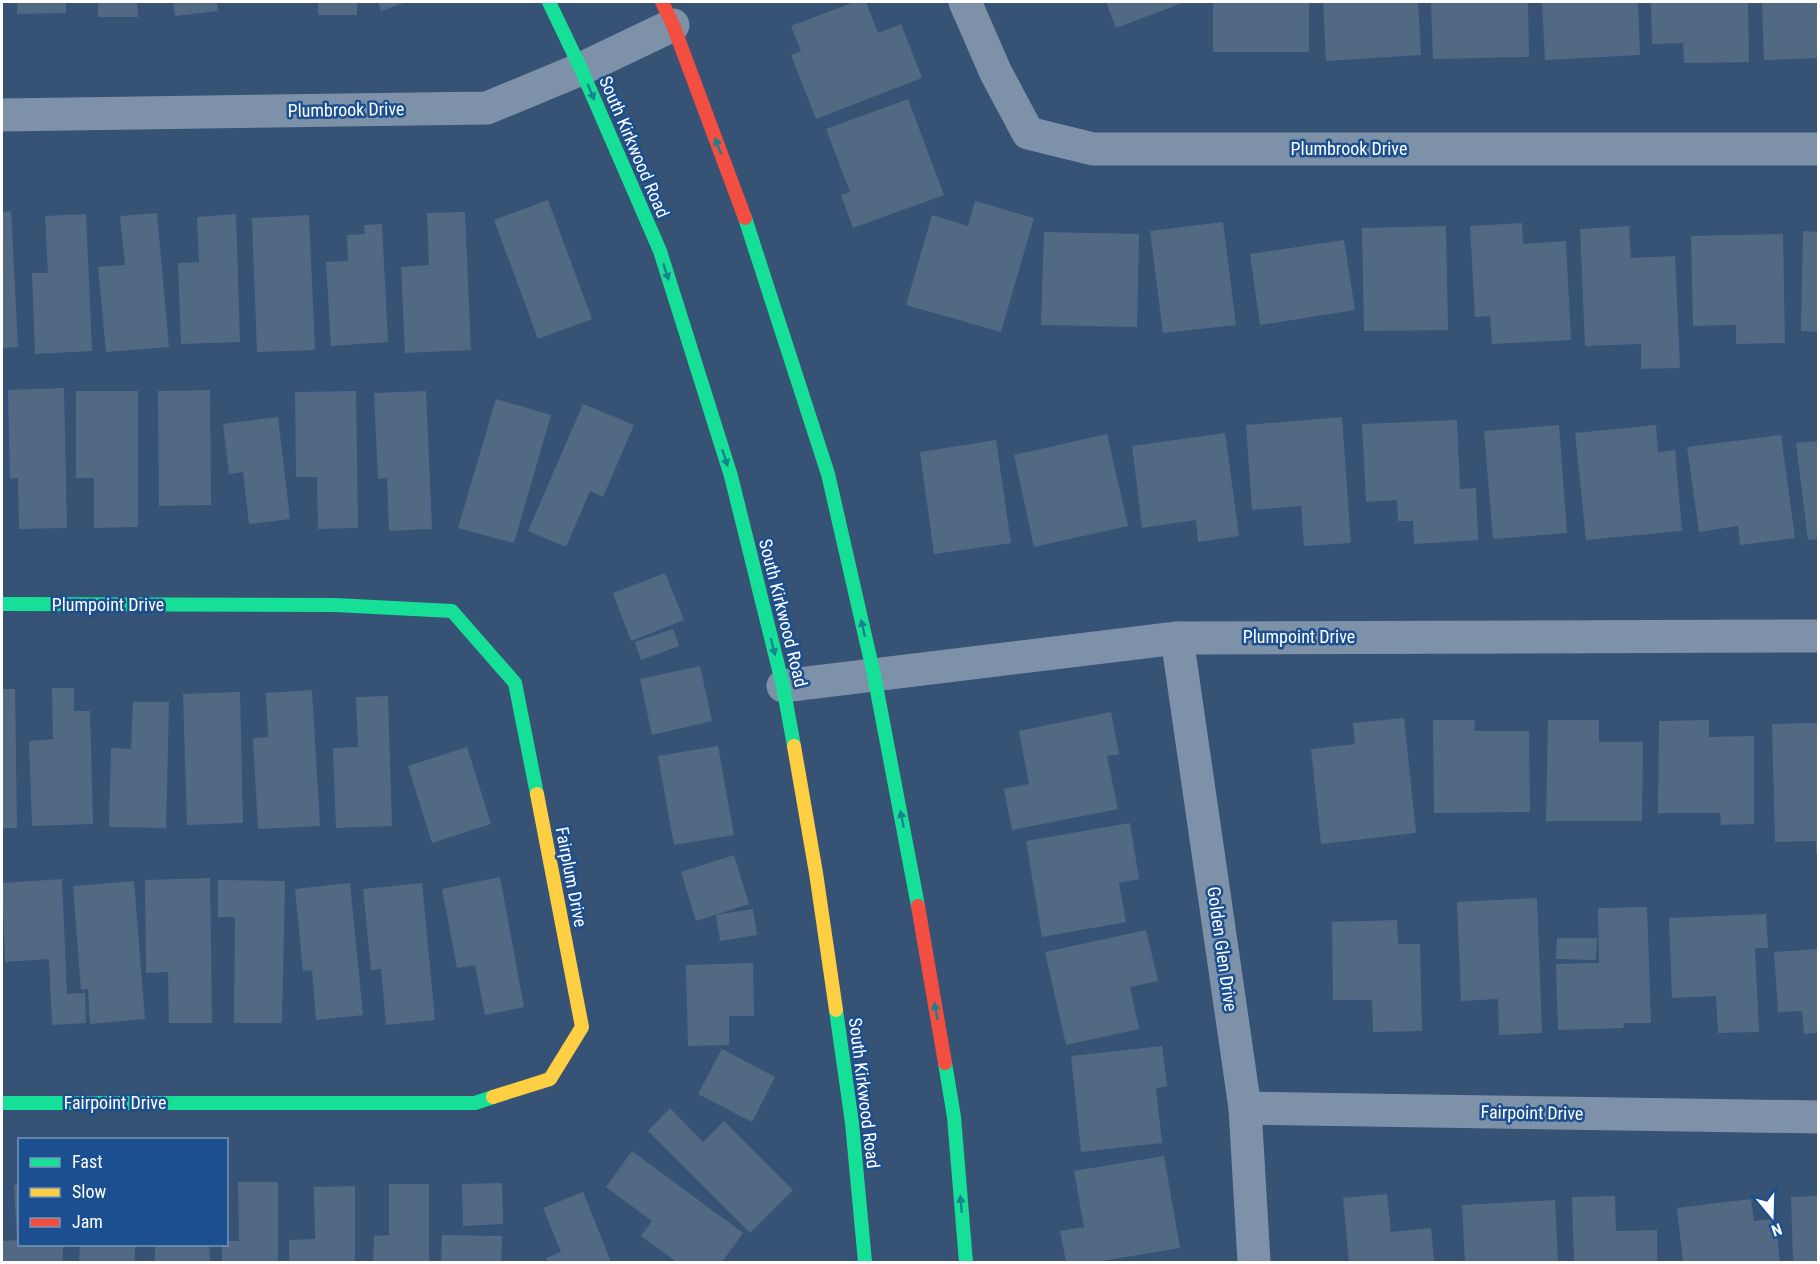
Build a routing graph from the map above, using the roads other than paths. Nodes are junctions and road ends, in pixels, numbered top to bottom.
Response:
1 (549, 2) edge
2 (965, 2) edge
3 (668, 13) edge
4 (581, 69) junction
5 (2, 115) edge
6 (1818, 149) edge
7 (2, 604) edge
8 (214, 605) joint
9 (1818, 636) edge
10 (1177, 638) junction
11 (874, 675) junction
12 (783, 686) junction
13 (2, 1103) edge
14 (229, 1103) joint
15 (1245, 1108) junction
16 (1818, 1117) edge
17 (865, 1263) edge
18 (966, 1263) edge
19 (1254, 1263) edge

1 - 4 main road, South Kirkwood Road
2 - 6 street, Plumbrook Drive
3 - 4 street, Plumbrook Drive
11 -> 3 main road
4 - 5 street, Plumbrook Drive
4 -> 12 main road, South Kirkwood Road
7 - 8 main road, Plumpoint Drive
8 - 14 main road, Fairplum Drive
9 - 10 street, Plumpoint Drive
10 - 11 street, Plumpoint Drive
10 - 15 street, Golden Glen Drive
11 - 12 street, Plumpoint Drive
18 -> 11 main road
12 - 17 main road, South Kirkwood Road
13 - 14 main road, Fairpoint Drive
15 - 16 street, Fairpoint Drive
15 - 19 street, Golden Glen Drive

